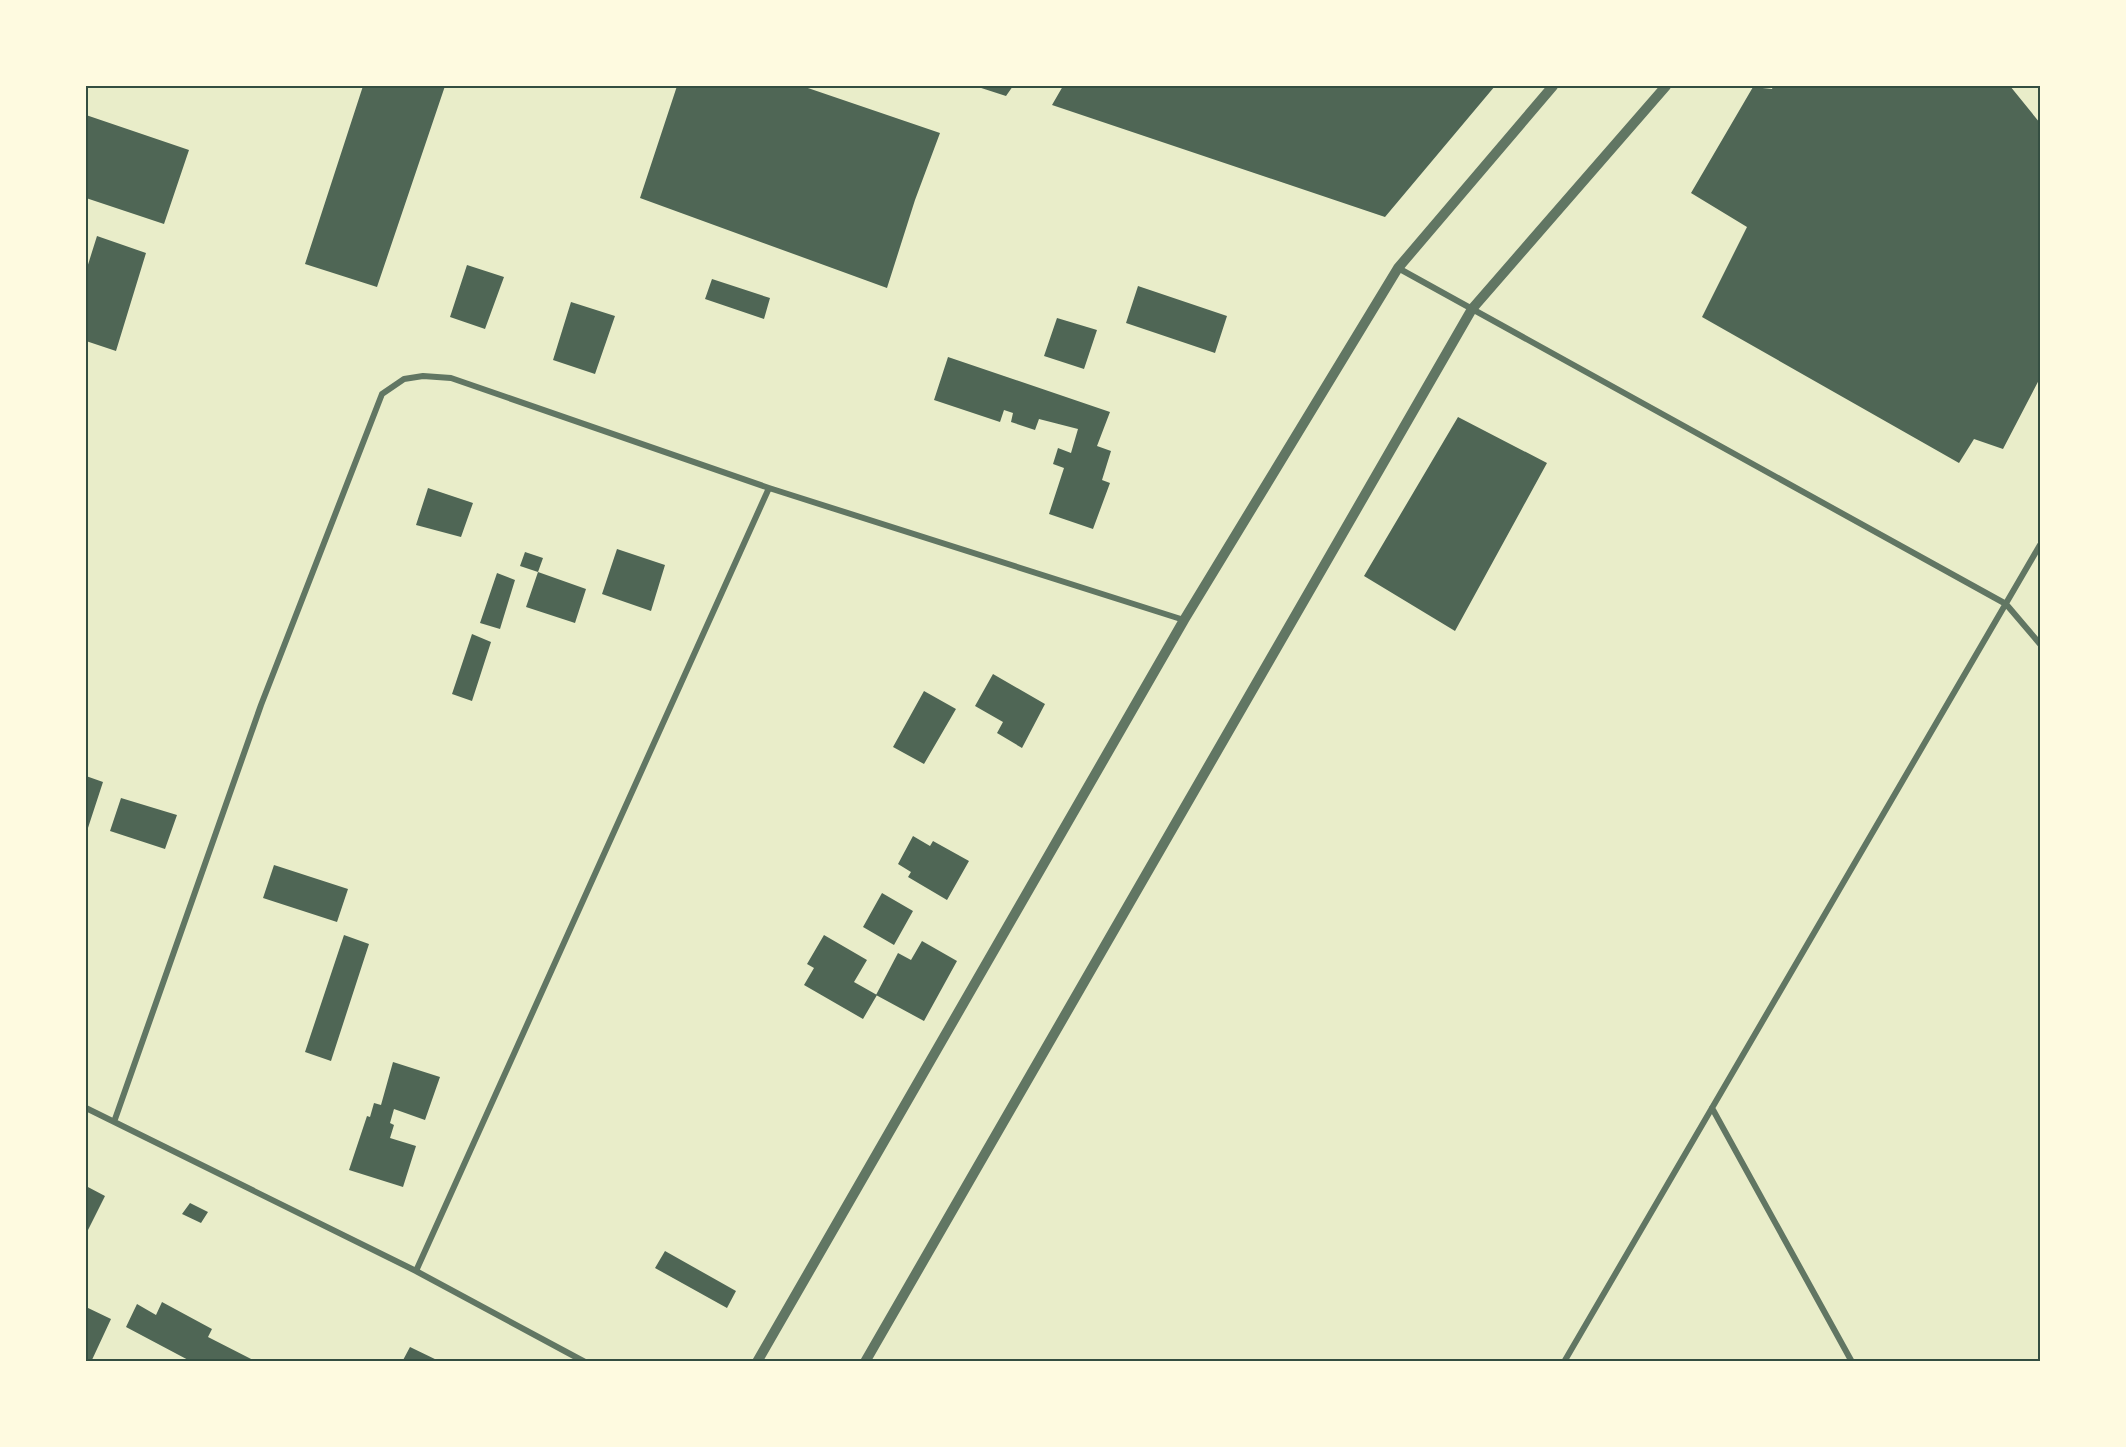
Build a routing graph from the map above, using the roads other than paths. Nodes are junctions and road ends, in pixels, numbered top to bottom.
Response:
1 (1553, 86) edge
2 (1666, 86) edge
3 (1398, 268) junction
4 (1472, 309) junction
5 (769, 488) junction
6 (2040, 545) edge
7 (2006, 604) junction
8 (1184, 620) junction
9 (2040, 644) edge
10 (86, 1108) edge
11 (1712, 1108) junction
12 (114, 1122) junction
13 (416, 1271) junction
14 (585, 1362) edge
15 (757, 1362) edge
16 (865, 1362) edge
17 (1564, 1362) edge
18 (1852, 1362) edge

1 - 3 street
2 - 4 street
3 - 4 street
3 - 8 street
4 - 7 street
4 - 16 street
5 - 8 street
5 - 12 street
5 - 13 street
6 - 7 street
7 - 9 street
7 - 11 street
8 - 15 street
10 - 12 street
11 - 17 street
11 - 18 street
12 - 13 street
13 - 14 street

